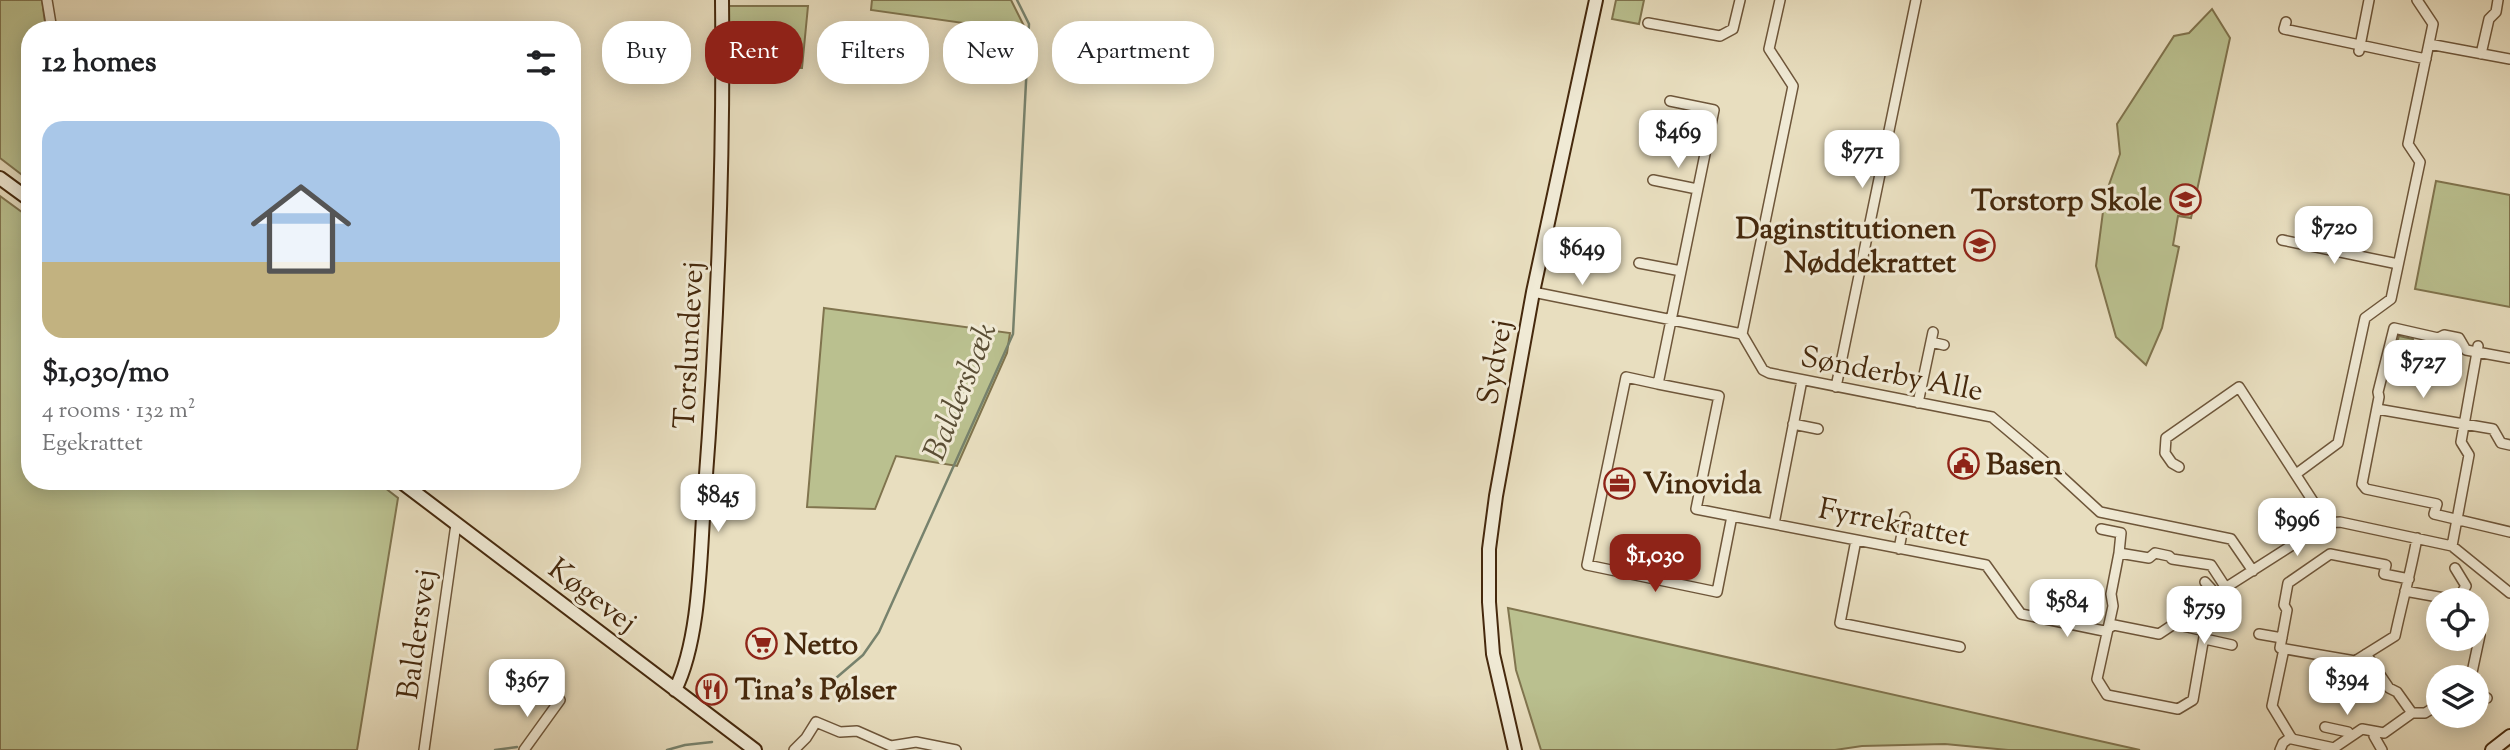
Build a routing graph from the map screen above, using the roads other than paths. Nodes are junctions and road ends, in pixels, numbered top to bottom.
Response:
1 (47, 0) edge
2 (722, 0) edge
3 (1596, 0) edge
4 (1740, 0) edge
5 (1780, 0) edge
6 (1916, 0) edge
7 (2369, 0) edge
8 (2417, 0) edge
9 (2498, 0) edge
10 (50, 21) edge
11 (2286, 22) dead end
12 (1648, 23) dead end
13 (2429, 44) junction
14 (2360, 48) junction
15 (2481, 54) junction
16 (2426, 59) junction
17 (2510, 59) edge
18 (1670, 101) dead end
19 (0, 178) edge
20 (1653, 180) dead end
21 (1697, 189) junction
22 (21, 193) edge
23 (2282, 240) dead end
24 (1639, 263) dead end
25 (2398, 264) junction
26 (1681, 271) junction
27 (1533, 292) junction
28 (1670, 321) junction
29 (1742, 334) junction
30 (2503, 344) dead end
31 (1944, 345) dead end
32 (2477, 349) junction
33 (2505, 357) edge
34 (1802, 380) junction
35 (1658, 384) junction
36 (1836, 387) junction
37 (1918, 402) junction
38 (2377, 409) junction
39 (2465, 423) junction
40 (1793, 424) junction
41 (1818, 429) dead end
42 (2510, 445) edge
43 (2179, 467) dead end
44 (2295, 474) junction
45 (412, 490) edge
46 (1732, 516) junction
47 (1905, 517) dead end
48 (2458, 519) junction
49 (2327, 523) junction
50 (456, 524) junction
51 (1774, 524) junction
52 (2101, 529) dead end
53 (2510, 532) edge
54 (2417, 538) junction
55 (1856, 540) junction
56 (2452, 546) junction
57 (1899, 549) junction
58 (2119, 553) junction
59 (2455, 568) dead end
60 (2253, 571) junction
61 (2409, 579) junction
62 (2205, 582) dead end
63 (2226, 588) junction
64 (2465, 588) edge
65 (2405, 591) junction
66 (2510, 593) edge
67 (2216, 594) junction
68 (2426, 595) edge
69 (2108, 628) junction
70 (2259, 634) dead end
71 (2205, 635) junction
72 (2282, 638) junction
73 (2232, 645) dead end
74 (1961, 647) dead end
75 (2284, 649) junction
76 (2366, 654) junction
77 (676, 690) junction
78 (560, 699) dead end
79 (2426, 712) edge
80 (2412, 713) junction
81 (2325, 727) dead end
82 (2375, 732) junction
83 (1513, 736) junction
84 (2351, 736) junction
85 (2510, 736) edge
86 (2291, 737) junction
87 (424, 750) edge
88 (524, 750) edge
89 (755, 750) edge
90 (794, 750) edge
91 (956, 750) edge
92 (1515, 750) edge
93 (1520, 750) edge
94 (2280, 750) edge
95 (2382, 750) edge
96 (2492, 750) edge

1 - 10 street
2 - 77 street, Torslundevej
3 - 27 street, Sydvej
4 - 12 street
5 - 29 street
6 - 36 street
7 - 14 street
8 - 13 street
9 - 15 street
11 - 14 street
13 - 15 street
13 - 16 street
14 - 16 street
15 - 17 street
16 - 25 street
18 - 21 street
19 - 22 street
20 - 21 street
21 - 26 street
23 - 25 street
24 - 26 street
25 - 44 street
26 - 28 street
27 - 28 street
27 - 83 street, Sydvej
28 - 29 street
28 - 35 street
29 - 34 street, Sønderby Alle
30 - 33 street
31 - 37 street
32 - 33 street
32 - 38 street
32 - 39 street
34 - 36 street, Sønderby Alle
34 - 40 street, Fyrrekrattet
35 - 46 street, Fyrrekrattet
35 - 46 street
36 - 37 street, Sønderby Alle
37 - 60 street, Sønderby Alle
38 - 39 street
38 - 48 street
39 - 42 street
39 - 48 street
40 - 41 street
40 - 51 street, Fyrrekrattet
43 - 44 street
44 - 49 street
45 - 50 street, Køgevej
46 - 51 street, Fyrrekrattet
47 - 57 street
48 - 53 street
48 - 56 street
49 - 54 street
49 - 60 street
50 - 77 street, Køgevej
50 - 87 street, Baldersvej
51 - 55 street, Fyrrekrattet
52 - 58 street
54 - 56 street
54 - 61 street
55 - 57 street, Fyrrekrattet
55 - 74 street
56 - 66 street
57 - 69 street, Fyrrekrattet
58 - 63 street
58 - 69 street
59 - 64 street
60 - 63 street
61 - 65 street
61 - 72 street
62 - 67 street
63 - 67 street
65 - 68 street
65 - 76 street
67 - 71 street
69 - 71 street
69 - 71 street
70 - 72 street
71 - 73 street
72 - 75 street
75 - 76 street
75 - 86 street
76 - 80 street
77 - 89 street, Køgevej
78 - 88 street
79 - 80 street
80 - 82 street
81 - 84 street
82 - 84 street
82 - 95 street
83 - 92 street, Sydvej
83 - 93 street, Sydvej
84 - 86 street
85 - 96 street
86 - 94 street
90 - 91 street

